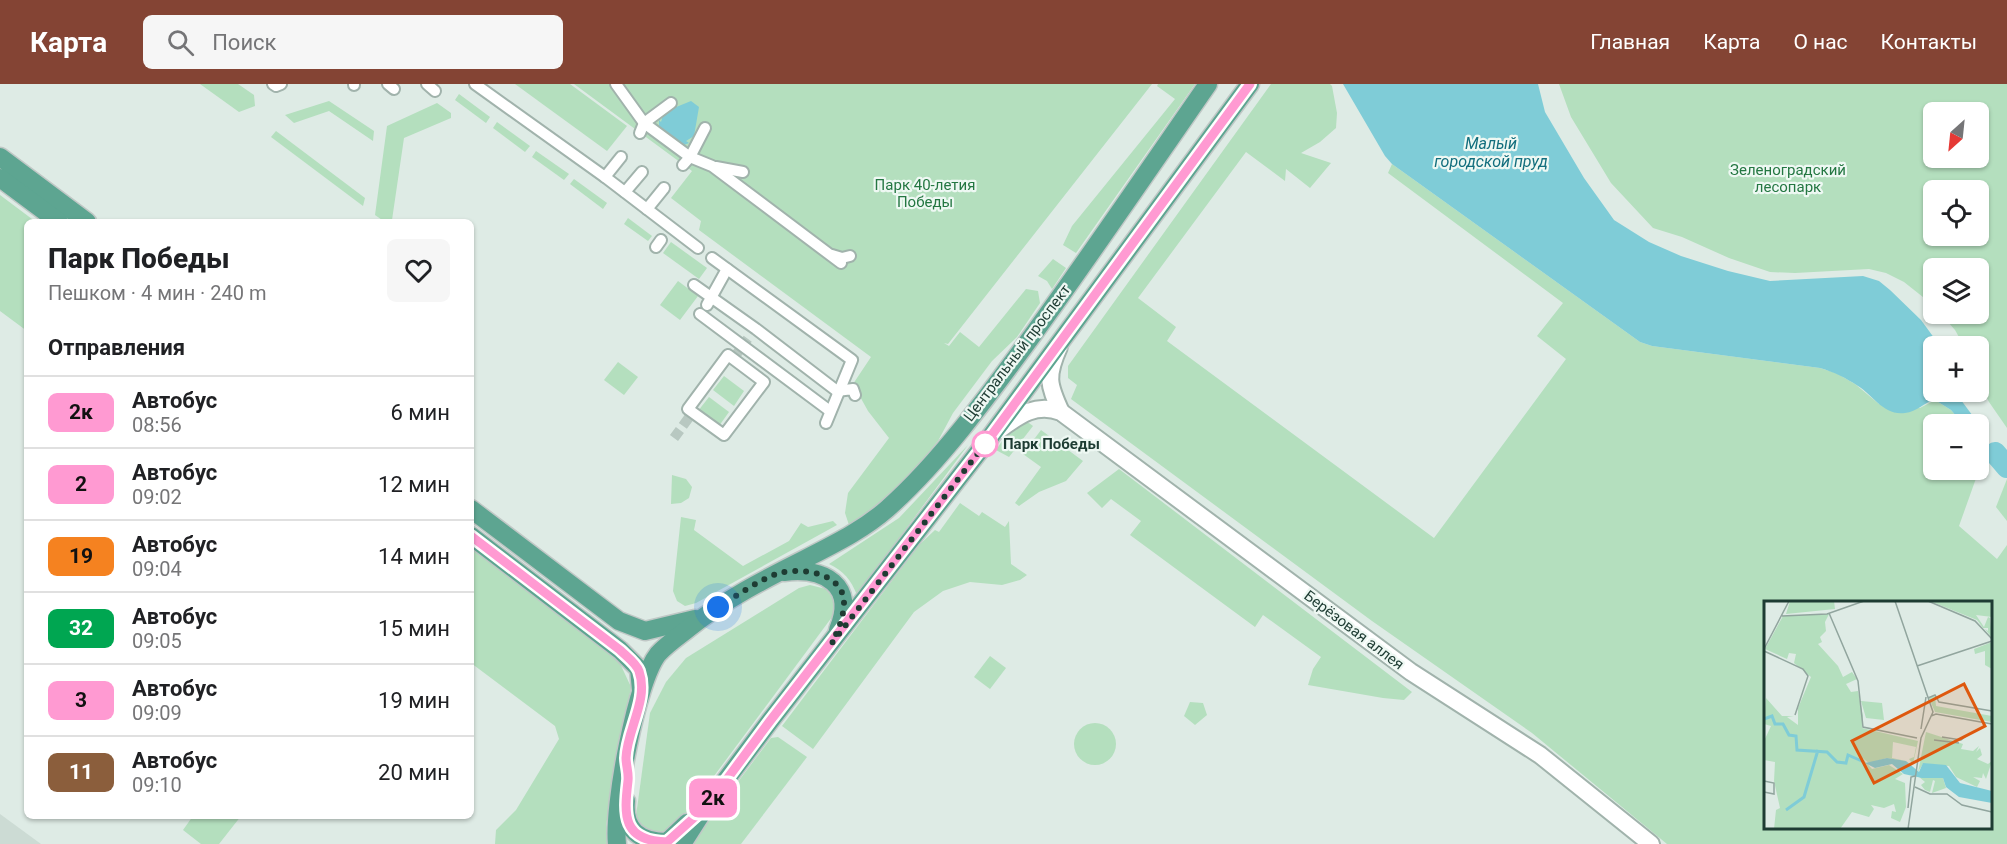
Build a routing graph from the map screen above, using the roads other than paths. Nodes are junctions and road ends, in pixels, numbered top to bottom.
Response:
1 (273, 84) edge
2 (281, 84) edge
3 (475, 84) edge
4 (616, 84) edge
5 (1208, 84) edge
6 (1250, 84) edge
7 (671, 103) dead end
8 (642, 128) junction
9 (705, 128) dead end
10 (0, 157) edge
11 (621, 157) dead end
12 (687, 161) junction
13 (712, 166) junction
14 (642, 172) dead end
15 (743, 172) dead end
16 (605, 177) junction
17 (0, 178) edge
18 (664, 188) dead end
19 (625, 192) junction
20 (647, 209) junction
21 (55, 219) edge
22 (83, 219) edge
23 (698, 248) dead end
24 (712, 258) dead end
25 (845, 259) dead end
26 (727, 269) junction
27 (694, 285) dead end
28 (706, 306) junction
29 (1064, 336) junction
30 (733, 359) joint
31 (837, 391) junction
32 (855, 395) dead end
33 (830, 411) junction
34 (1061, 411) junction
35 (826, 423) dead end
36 (991, 436) junction
37 (474, 511) edge
38 (474, 538) edge
39 (779, 573) junction
40 (702, 617) junction
41 (832, 643) junction
42 (641, 691) junction
43 (626, 758) junction
44 (707, 806) junction
45 (616, 844) edge
46 (682, 844) edge
47 (1651, 844) edge

1 - 2 street
3 - 16 street
4 - 8 street
5 - 39 main road, Центральный проспект
6 - 29 main road, Центральный проспект
7 - 8 street
8 - 12 street
9 - 12 street
10 - 22 main road
11 - 16 street
12 - 13 street
13 - 15 street
13 - 25 street
14 - 19 street
16 - 19 street
17 - 21 main road
18 - 20 street
19 - 20 street
20 - 23 street
24 - 26 street
26 - 28 street
26 - 31 street
27 - 28 street
28 - 31 street
28 - 33 street
29 - 34 street
29 - 36 main road, Центральный проспект
30 - 30 street
31 - 32 street
31 - 33 street
33 - 35 street
34 - 36 street
34 - 47 street, Берёзовая аллея
36 - 41 main road, Центральный проспект
37 - 40 main road
38 - 42 main road
39 - 40 main road, Центральный проспект
39 - 41 main road, Центральный проспект
40 - 42 main road, Центральный проспект
41 - 44 main road, Центральный проспект
42 - 43 main road, Центральный проспект
43 - 44 main road, Центральный проспект
43 - 45 main road, Центральный проспект
44 - 46 main road, Центральный проспект

